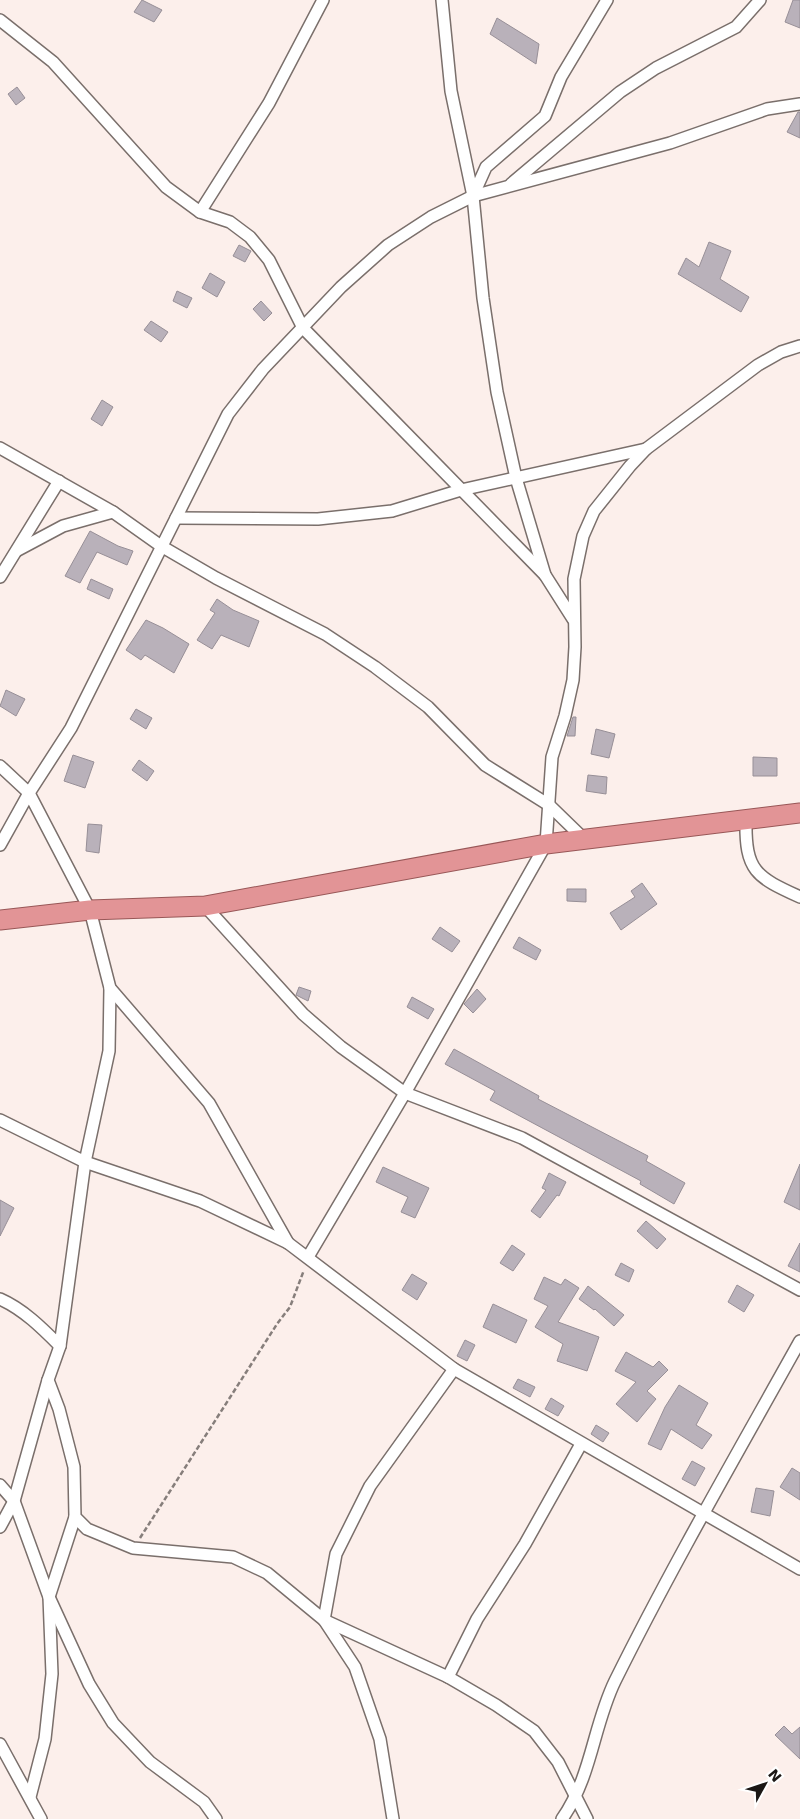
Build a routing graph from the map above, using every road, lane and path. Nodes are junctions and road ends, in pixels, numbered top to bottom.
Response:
1 (323, 0) edge
2 (442, 0) edge
3 (607, 0) edge
4 (760, 0) edge
5 (0, 20) edge
6 (800, 104) edge
7 (507, 187) junction
8 (473, 196) junction
9 (200, 212) junction
10 (303, 328) junction
11 (800, 346) edge
12 (0, 448) edge
13 (646, 449) junction
14 (516, 478) junction
15 (59, 480) junction
16 (461, 490) junction
17 (113, 512) junction
18 (176, 518) junction
19 (161, 546) junction
20 (16, 551) junction
21 (544, 575) junction
22 (0, 577) edge
23 (574, 620) junction
24 (0, 766) edge
25 (29, 793) junction
26 (549, 805) junction
27 (800, 813) edge
28 (746, 820) junction
29 (584, 840) junction
30 (546, 844) junction
31 (0, 845) edge
32 (800, 897) edge
33 (205, 906) junction
34 (90, 910) junction
35 (0, 920) edge
36 (110, 988) junction
37 (405, 1093) junction
38 (0, 1120) edge
39 (85, 1162) junction
40 (288, 1244) junction
41 (308, 1257) junction
42 (800, 1290) edge
43 (0, 1299) edge
44 (800, 1341) edge
45 (60, 1346) junction
46 (454, 1369) junction
47 (48, 1380) junction
48 (581, 1444) junction
49 (0, 1485) edge
50 (14, 1501) junction
51 (703, 1513) junction
52 (74, 1516) junction
53 (0, 1527) edge
54 (133, 1548) junction
55 (800, 1569) edge
56 (49, 1597) junction
57 (324, 1620) junction
58 (448, 1677) junction
59 (0, 1744) edge
60 (30, 1796) junction
61 (576, 1798) junction
62 (41, 1819) edge
63 (216, 1819) edge
64 (393, 1819) edge
65 (562, 1819) edge
66 (587, 1819) edge

1 - 9 street
2 - 8 street
3 - 8 street
4 - 7 street
5 - 9 street
6 - 7 street
7 - 8 street
8 - 10 street
8 - 14 street
9 - 10 street
10 - 16 street
10 - 18 street
11 - 13 street
12 - 15 street
13 - 14 street
13 - 23 street
14 - 16 street
14 - 21 street
15 - 17 street
15 - 20 street
16 - 18 street
16 - 21 street
17 - 19 street
17 - 20 street
18 - 19 street
19 - 25 street
19 - 26 street
20 - 22 street
21 - 23 street
23 - 26 street
24 - 25 street
25 - 31 street
25 - 34 street
26 - 29 street
26 - 30 street
27 - 28 highway
28 - 29 highway
28 - 32 street
29 - 30 highway
30 - 33 highway
30 - 37 street
33 - 34 highway
33 - 37 street
34 - 35 highway
34 - 36 street
36 - 39 street
36 - 40 street
37 - 41 street
37 - 42 street
38 - 39 street
39 - 40 street
39 - 45 street
40 - 41 street
41 - 46 street
41 - 54 path
43 - 45 street
44 - 51 street
45 - 47 street
46 - 48 street
46 - 57 street
47 - 50 street
47 - 52 street
48 - 51 street
48 - 58 street
49 - 50 street
50 - 53 street
50 - 56 street
51 - 55 street
51 - 61 street
52 - 54 street
52 - 56 street
54 - 57 street
56 - 60 street
56 - 63 street
57 - 58 street
57 - 64 street
58 - 61 street
59 - 60 street
60 - 62 street
61 - 65 street
61 - 66 street

